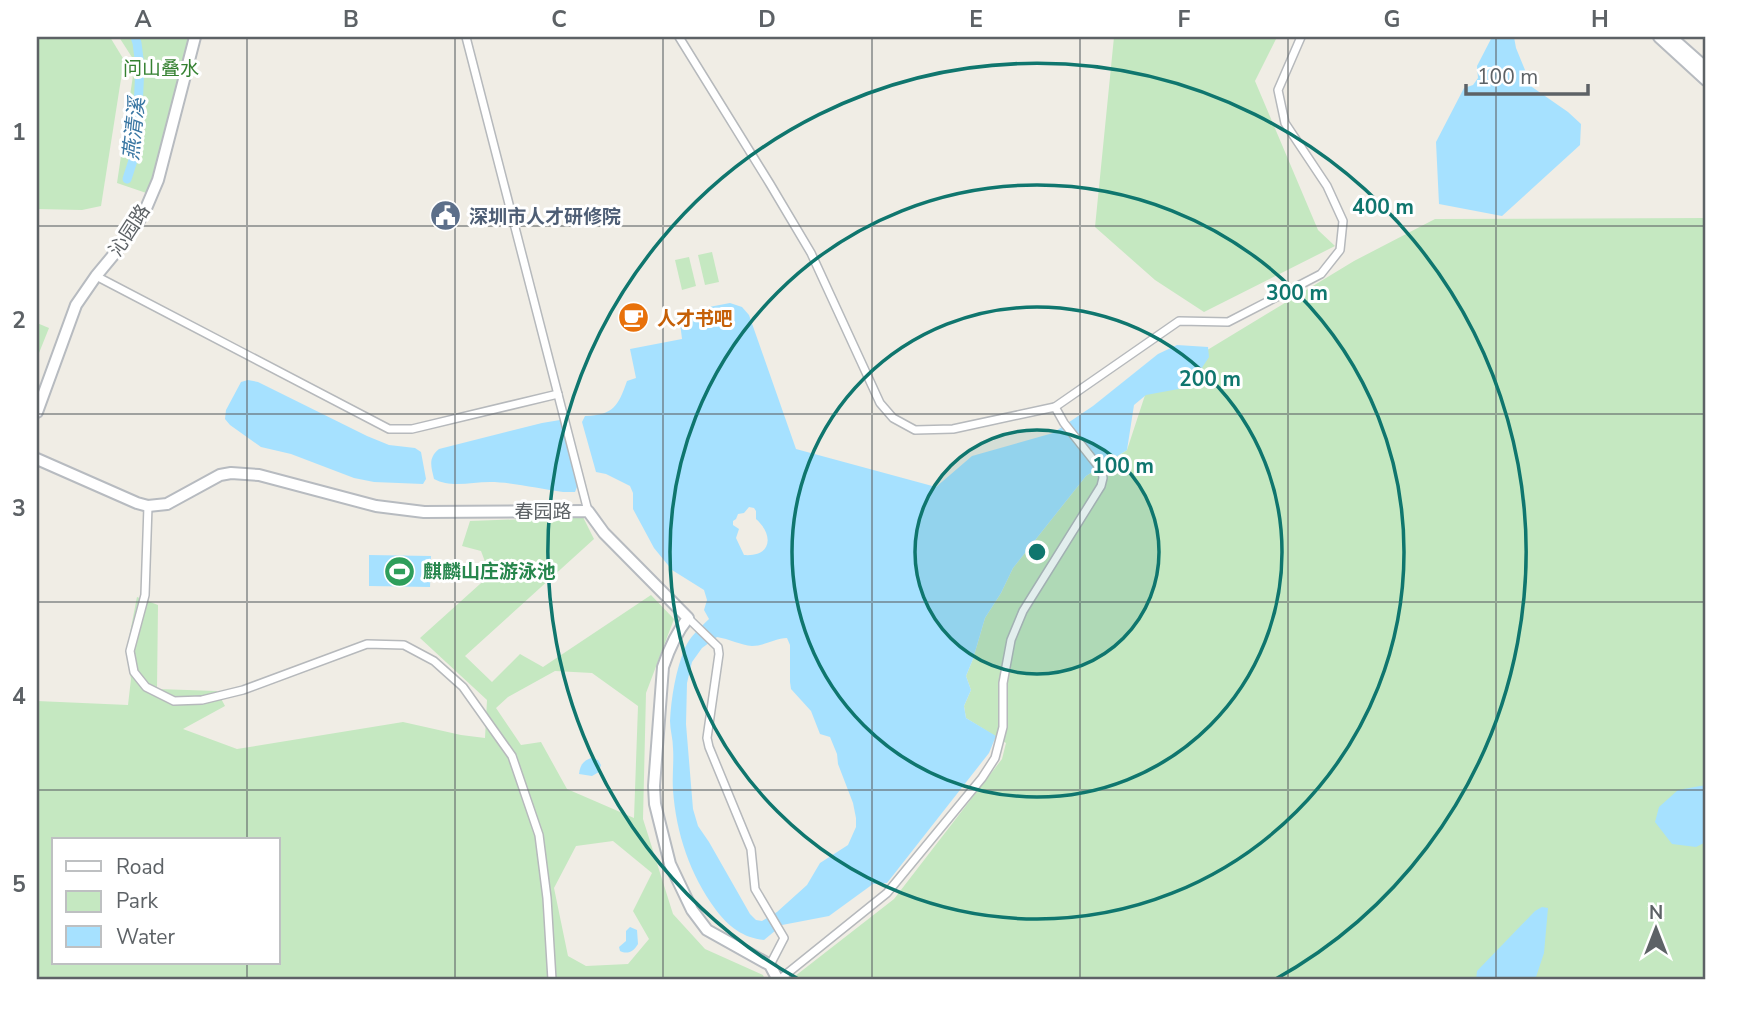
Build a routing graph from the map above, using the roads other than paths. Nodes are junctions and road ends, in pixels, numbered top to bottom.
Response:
1 (195, 37) edge
2 (466, 37) edge
3 (679, 37) edge
4 (1301, 37) edge
5 (1659, 37) edge
6 (1671, 37) edge
7 (1706, 68) edge
8 (1706, 80) edge
9 (96, 276) junction
10 (558, 394) junction
11 (1055, 407) junction
12 (37, 412) edge
13 (37, 459) edge
14 (148, 506) junction
15 (588, 511) junction
16 (688, 618) junction
17 (770, 965) junction
18 (552, 980) edge
19 (779, 980) edge

1 - 9 street, 沁园路
2 - 10 street
3 - 11 street
4 - 11 street
5 - 8 street
6 - 7 street
9 - 10 street
9 - 12 street, 沁园路
10 - 15 street
11 - 19 street
13 - 14 street
14 - 15 street, 春园路
14 - 18 street
15 - 16 street, 春园路
16 - 17 street
16 - 17 street
17 - 19 street

